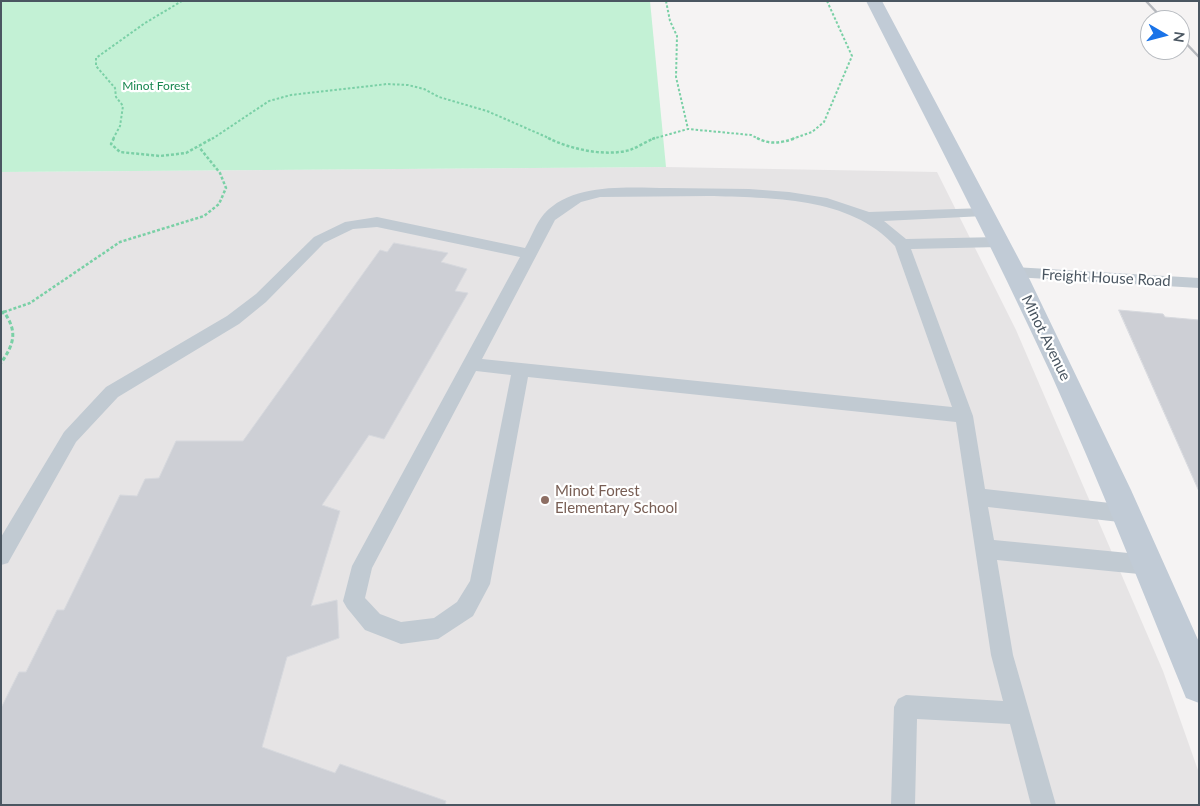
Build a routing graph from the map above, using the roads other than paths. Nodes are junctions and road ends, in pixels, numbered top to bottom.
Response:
1 (874, 1) edge
2 (984, 212) junction
3 (868, 217) junction
4 (999, 242) junction
5 (902, 244) junction
6 (530, 254) junction
7 (1014, 272) junction
8 (1199, 283) edge
9 (471, 364) junction
10 (521, 369) junction
11 (964, 416) junction
12 (977, 497) junction
13 (1128, 514) junction
14 (985, 549) junction
15 (1, 556) edge
16 (1150, 565) junction
17 (1193, 658) edge
18 (1199, 685) edge
19 (1018, 713) junction
20 (903, 805) edge
21 (1044, 805) edge

1 - 2 main road, Minot Avenue
2 - 3 lane
2 - 4 main road, Minot Avenue
3 - 5 lane
3 - 6 lane
4 - 5 lane
4 - 7 main road, Minot Avenue
5 - 11 lane
6 - 9 lane
6 - 15 lane
7 - 8 lane, Freight House Road
7 - 13 main road, Minot Avenue
9 - 10 lane
9 - 10 lane
10 - 11 lane
11 - 12 lane
12 - 13 lane
12 - 14 lane
13 - 16 main road, Minot Avenue
14 - 16 lane
14 - 19 lane
16 - 17 main road, Minot Avenue
17 - 18 main road, Minot Avenue
19 - 20 lane
19 - 21 lane

